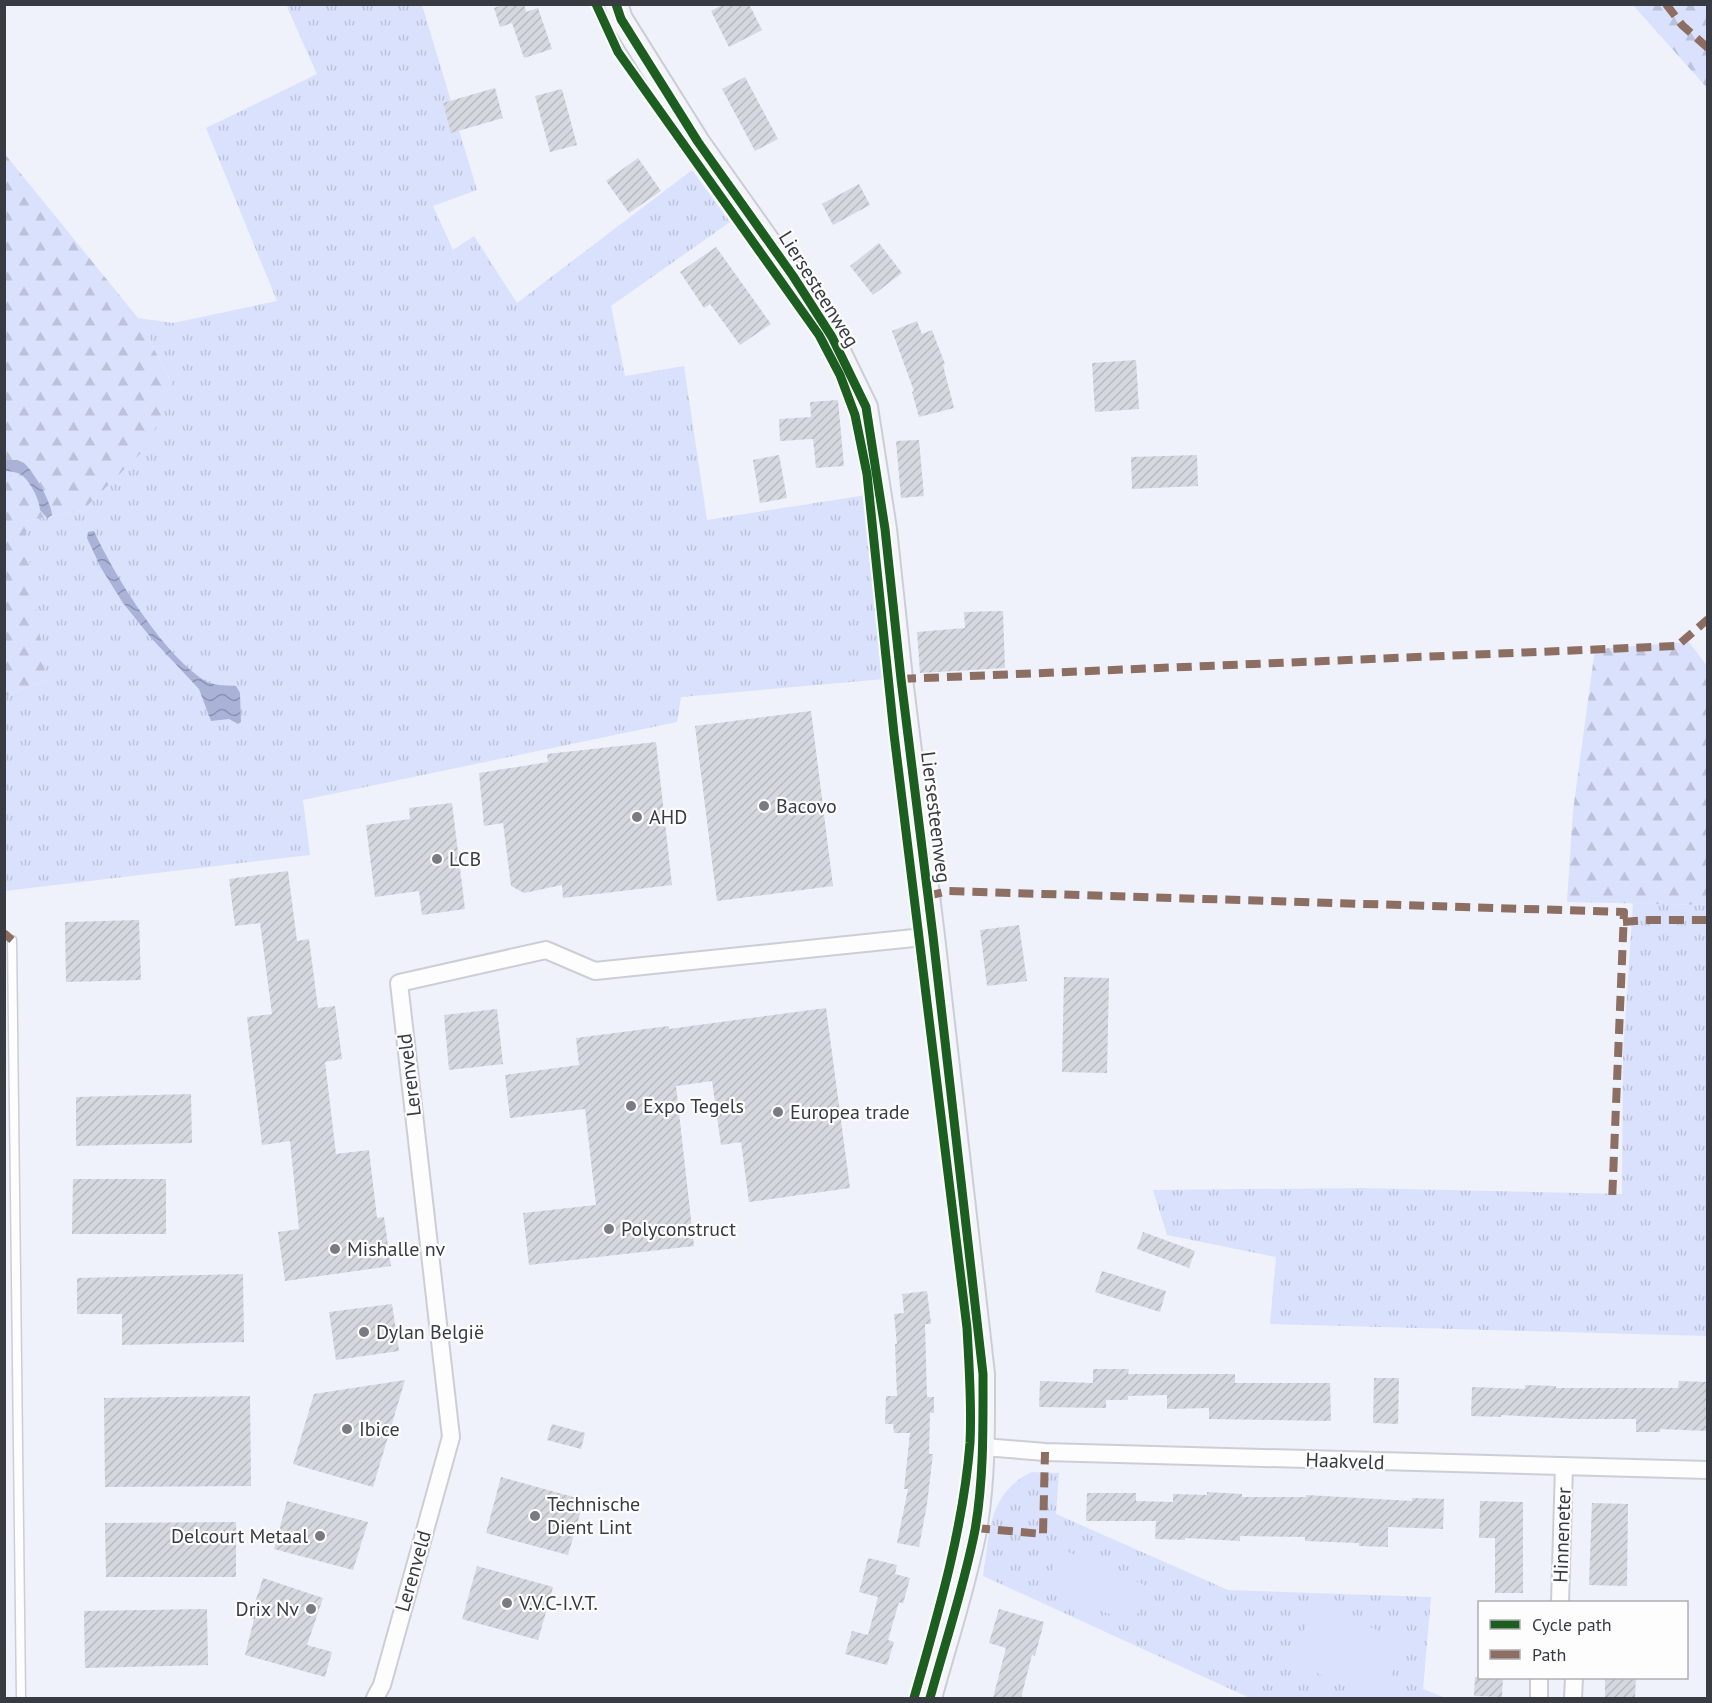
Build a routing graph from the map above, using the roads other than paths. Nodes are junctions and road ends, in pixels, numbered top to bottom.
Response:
1 (616, 4) edge
2 (933, 936) junction
3 (12, 940) dead end
4 (984, 1447) junction
5 (1564, 1467) junction
6 (1707, 1470) edge
7 (1560, 1601) edge
8 (1539, 1679) edge
9 (1574, 1679) edge
10 (21, 1698) edge
11 (375, 1698) edge
12 (930, 1698) edge
13 (1539, 1698) edge
14 (1573, 1698) edge

1 - 2 street, Liersesteenweg
2 - 4 street, Liersesteenweg
2 - 11 street, Lerenveld
3 - 10 lane
4 - 5 street, Haakveld
4 - 12 street, Liersesteenweg
5 - 6 street, Haakveld
5 - 7 street, Hinneneter
8 - 13 street
9 - 14 street

